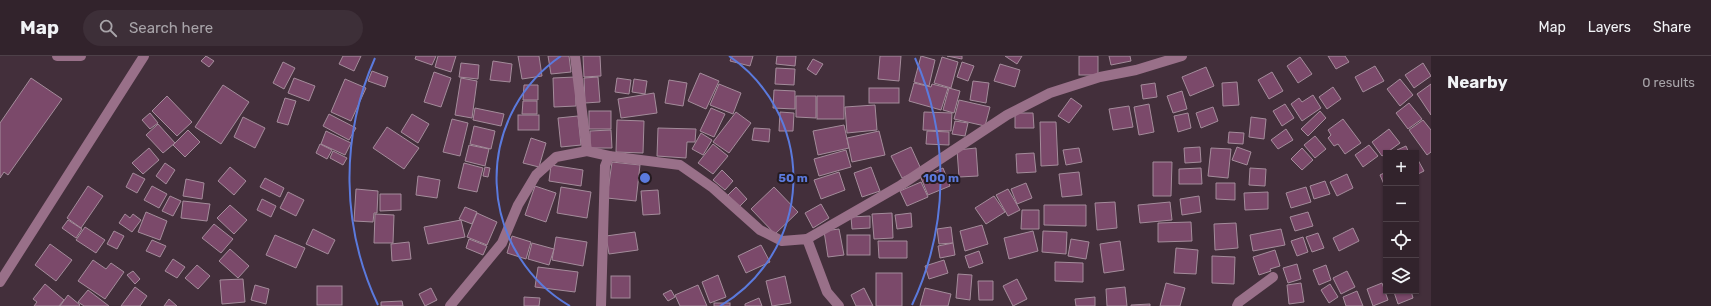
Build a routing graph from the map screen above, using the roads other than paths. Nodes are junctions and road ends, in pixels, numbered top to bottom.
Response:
1 (57, 56) edge
2 (81, 56) edge
3 (144, 56) edge
4 (575, 56) edge
5 (1182, 56) edge
6 (587, 151) junction
7 (609, 156) junction
8 (807, 239) junction
9 (1274, 277) dead end
10 (0, 282) edge
11 (450, 306) edge
12 (601, 306) edge
13 (839, 306) edge
14 (1237, 306) edge

1 - 2 street
3 - 10 street
4 - 6 street
5 - 8 street
6 - 7 street
6 - 11 street
7 - 8 street
7 - 12 street
8 - 13 street
9 - 14 street

